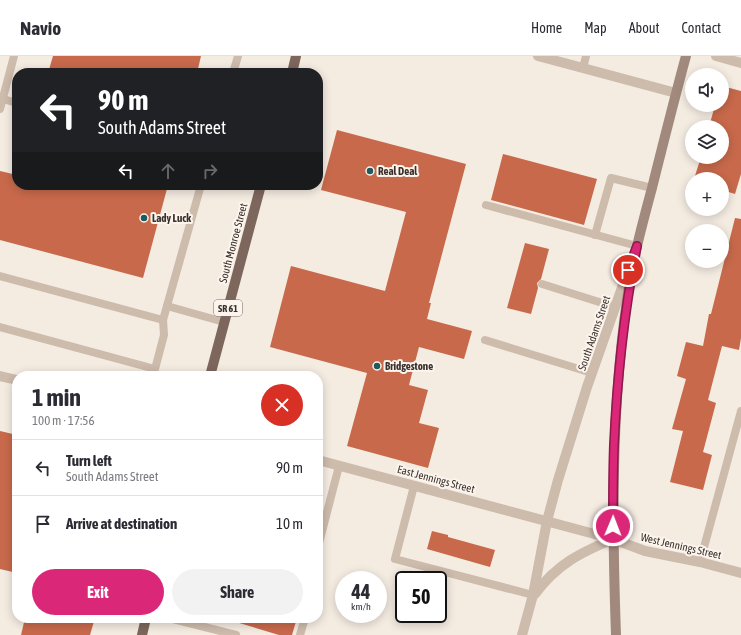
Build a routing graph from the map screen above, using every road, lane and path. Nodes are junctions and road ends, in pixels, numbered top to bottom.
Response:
1 (14, 56) edge
2 (238, 56) edge
3 (296, 56) edge
4 (538, 56) edge
5 (586, 56) edge
6 (686, 56) edge
7 (716, 56) edge
8 (741, 63) edge
9 (234, 68) edge
10 (293, 68) edge
11 (583, 68) junction
12 (676, 93) junction
13 (3, 99) junction
14 (12, 102) edge
15 (0, 109) edge
16 (652, 188) junction
17 (200, 190) edge
18 (261, 190) edge
19 (486, 205) dead end
20 (595, 235) junction
21 (637, 246) junction
22 (0, 276) edge
23 (542, 284) dead end
24 (167, 306) junction
25 (615, 308) junction
26 (163, 320) junction
27 (224, 322) junction
28 (0, 327) edge
29 (485, 340) dead end
30 (211, 371) edge
31 (592, 373) junction
32 (0, 376) edge
33 (12, 379) edge
34 (741, 411) edge
35 (323, 461) edge
36 (339, 466) junction
37 (414, 486) junction
38 (547, 521) junction
39 (323, 528) edge
40 (613, 539) junction
41 (700, 562) junction
42 (741, 572) edge
43 (533, 595) junction
44 (145, 623) edge
45 (189, 623) edge
46 (206, 623) edge
47 (304, 623) edge
48 (205, 627) junction
49 (142, 635) edge
50 (236, 635) edge
51 (300, 635) edge
52 (522, 635) edge
53 (616, 635) edge

1 - 13 lane
2 - 9 lane
3 - 10 main road
4 - 11 street
5 - 11 lane
6 - 12 main road, South Adams Street
7 - 8 street
11 - 12 street
12 - 16 main road, South Adams Street
13 - 14 lane
13 - 15 lane
16 - 20 lane
16 - 21 main road, South Adams Street
17 - 24 lane
18 - 27 main road, South Monroe Street / SR 61
19 - 20 lane
20 - 21 lane
21 - 25 street, South Adams Street
21 - 40 main road
22 - 26 lane
23 - 25 lane
24 - 26 lane
24 - 27 lane
25 - 31 street, South Adams Street
26 - 28 lane
27 - 30 main road, South Monroe Street / SR 61
29 - 31 lane
31 - 38 street, South Adams Street
32 - 33 street
34 - 41 lane
35 - 36 street, East Jennings Street
36 - 37 street, East Jennings Street
36 - 39 lane
37 - 38 street, East Jennings Street
37 - 43 lane
38 - 40 street, West Jennings Street
38 - 43 street, South Adams Street
40 - 41 street, West Jennings Street
40 - 43 street, South Adams Street
40 - 53 main road
41 - 42 street, West Jennings Street
43 - 52 street, South Adams Street
44 - 49 main road
45 - 48 lane
46 - 48 lane
47 - 51 lane
48 - 50 lane

